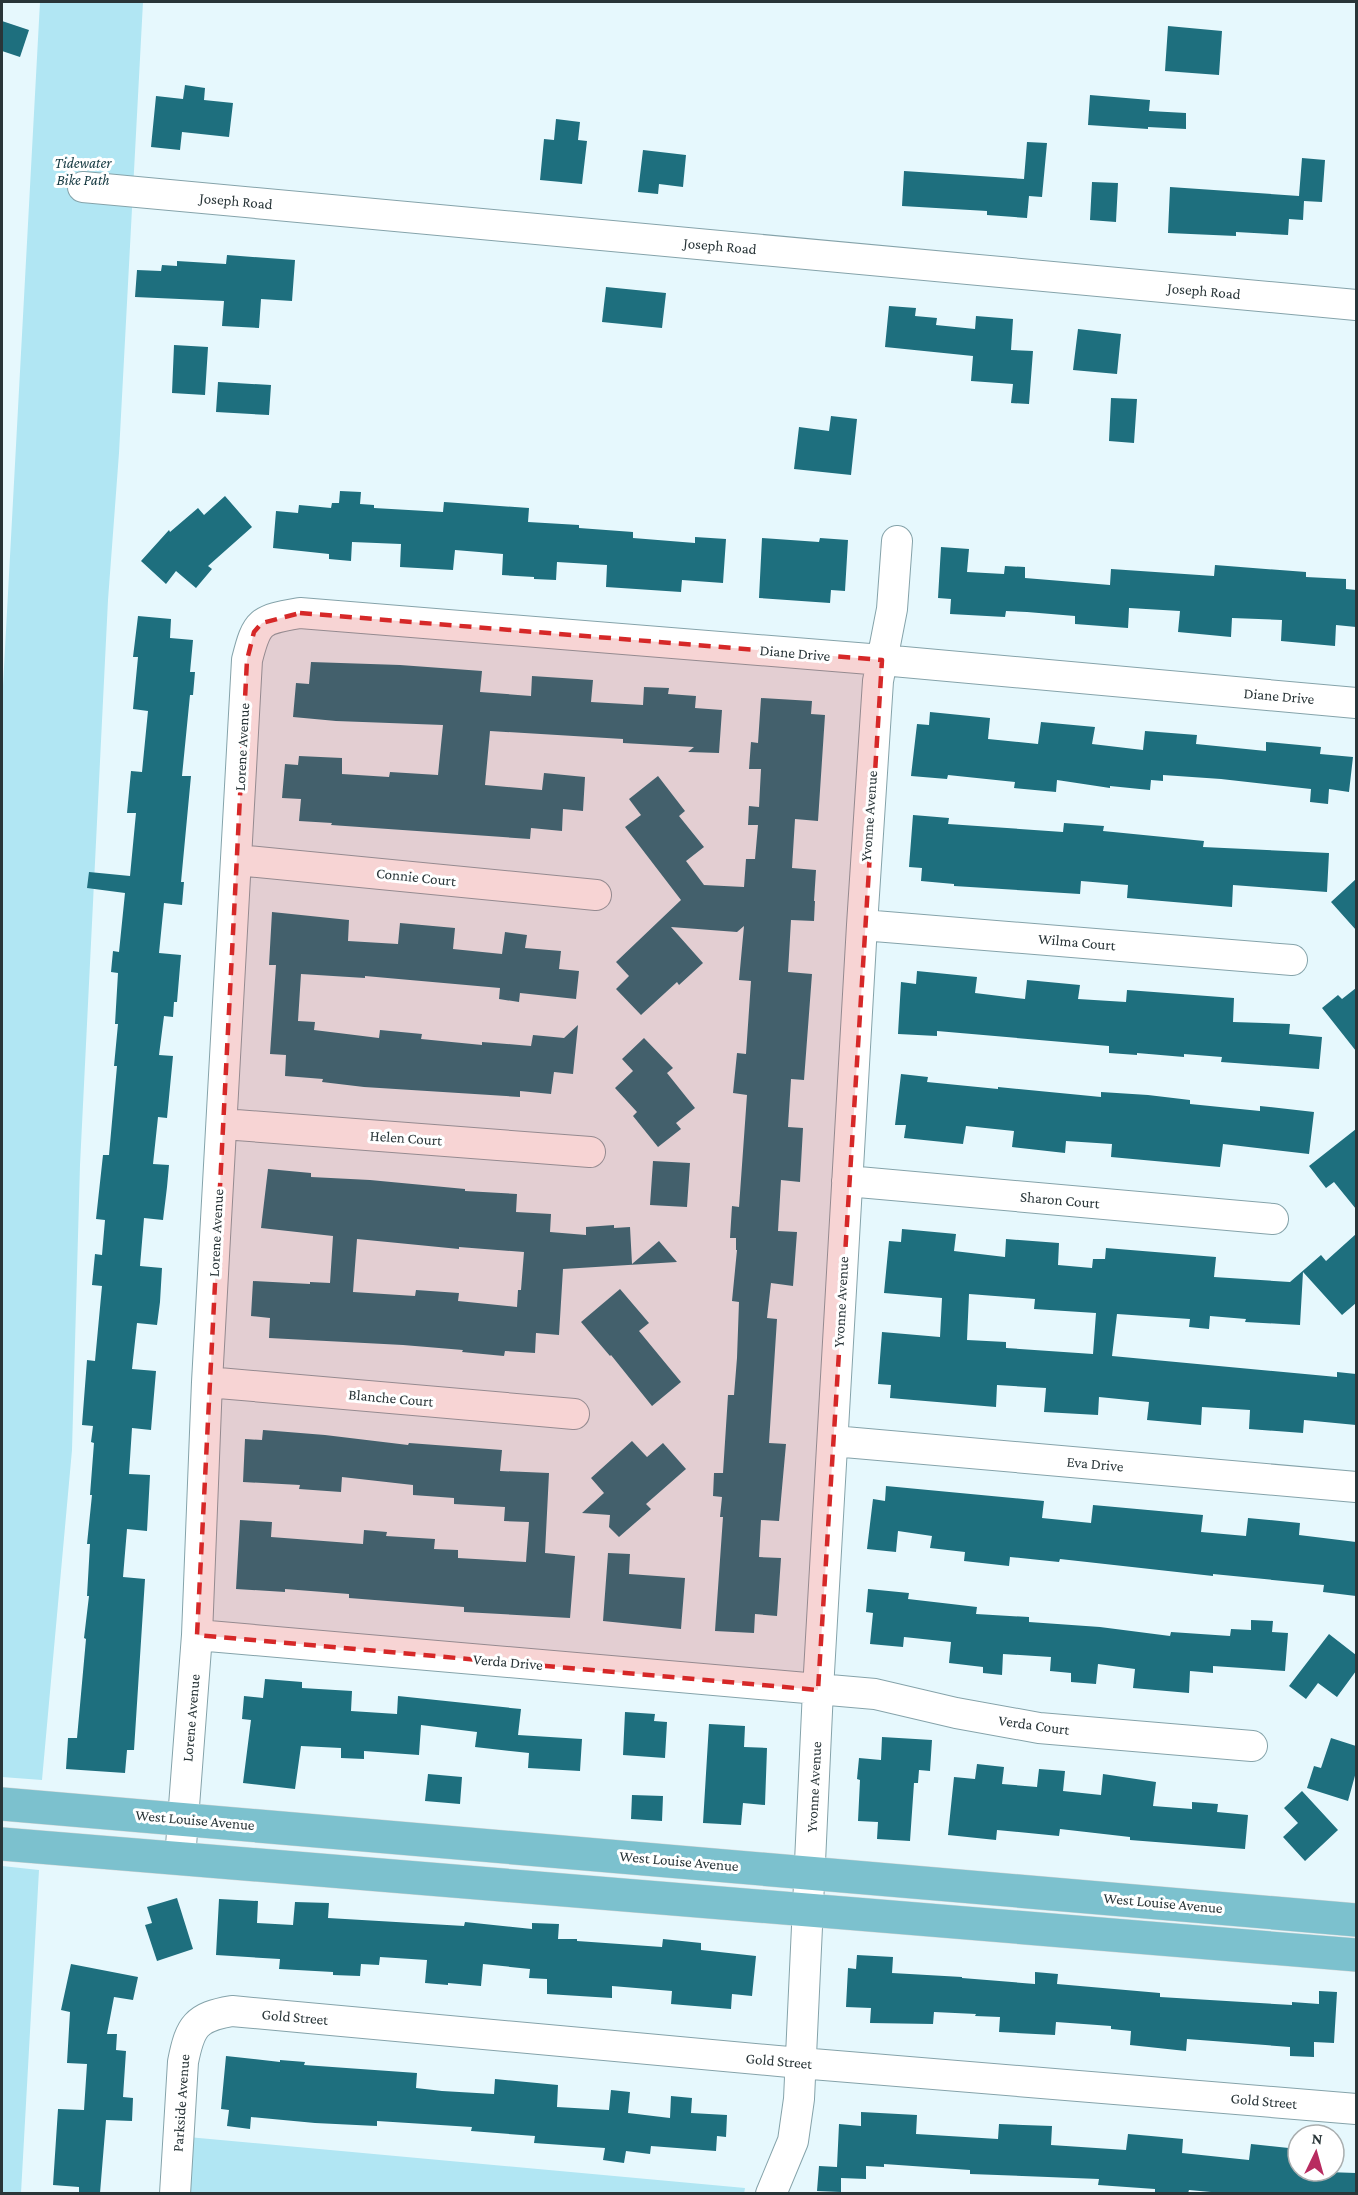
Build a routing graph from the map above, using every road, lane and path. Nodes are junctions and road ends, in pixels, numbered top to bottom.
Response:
1 (83, 187) dead end
2 (1356, 305) edge
3 (897, 541) dead end
4 (250, 646) joint
5 (882, 660) junction
6 (1356, 703) edge
7 (237, 860) junction
8 (596, 895) dead end
9 (862, 925) junction
10 (1292, 960) dead end
11 (223, 1124) junction
12 (590, 1152) dead end
13 (847, 1181) junction
14 (1273, 1219) dead end
15 (207, 1382) junction
16 (574, 1414) dead end
17 (833, 1441) junction
18 (1356, 1487) edge
19 (197, 1635) junction
20 (818, 1690) junction
21 (1252, 1746) dead end
22 (2, 1804) edge
23 (182, 1819) junction
24 (2, 1844) edge
25 (180, 1858) junction
26 (810, 1872) junction
27 (808, 1909) junction
28 (1356, 1920) edge
29 (1356, 1955) edge
30 (204, 2018) joint
31 (800, 2063) junction
32 (1356, 2109) edge
33 (175, 2193) edge
34 (771, 2193) edge

1 - 2 street, Joseph Road
3 - 5 street, Yvonne Avenue
4 - 5 street, Diane Drive
4 - 7 street, Lorene Avenue
5 - 6 street, Diane Drive
5 - 9 street, Yvonne Avenue
7 - 8 street, Connie Court
7 - 11 street, Lorene Avenue
9 - 10 street, Wilma Court
9 - 13 street, Yvonne Avenue
11 - 12 street, Helen Court
11 - 15 street, Lorene Avenue
13 - 14 street, Sharon Court
13 - 17 street, Yvonne Avenue
15 - 16 street, Blanche Court
15 - 19 street, Lorene Avenue
17 - 18 street, Eva Drive
17 - 20 street, Yvonne Avenue
19 - 20 street, Verda Drive
19 - 23 street, Lorene Avenue
20 - 21 street, Verda Court
20 - 26 street, Yvonne Avenue
22 - 23 main road, West Louise Avenue
23 - 25 street, Lorene Avenue
23 - 26 main road, West Louise Avenue
24 - 25 main road
25 - 27 main road
26 - 27 street, Yvonne Avenue
26 - 28 main road, West Louise Avenue
27 - 29 main road
27 - 31 street, Yvonne Avenue
30 - 31 street, Gold Street
30 - 33 street, Parkside Avenue
31 - 32 street, Gold Street
31 - 34 street, Yvonne Avenue

